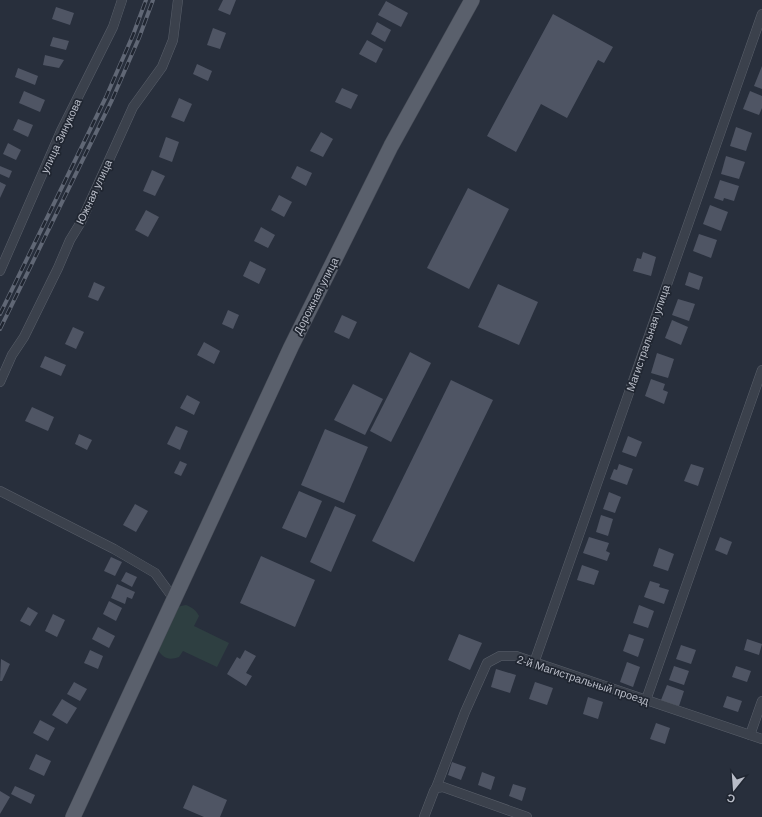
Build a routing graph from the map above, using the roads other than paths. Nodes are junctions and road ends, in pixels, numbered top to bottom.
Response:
1 (122, 0) edge
2 (178, 0) edge
3 (472, 0) edge
4 (762, 14) edge
5 (0, 272) edge
6 (762, 370) edge
7 (0, 382) edge
8 (0, 491) edge
9 (174, 599) junction
10 (534, 662) junction
11 (646, 700) junction
12 (762, 701) edge
13 (750, 735) junction
14 (762, 739) edge
15 (436, 788) junction
16 (73, 817) edge
17 (424, 817) edge
18 (527, 817) edge

1 - 5 street, улица Зинукова
2 - 7 street, Южная улица
3 - 9 main road, Дорожная улица
4 - 10 street, Магистральная улица
6 - 11 street
8 - 9 street
9 - 16 main road, Дорожная улица
10 - 11 street, 2-й Магистральный проезд
10 - 15 street, 2-й Магистральный проезд
11 - 13 street, 2-й Магистральный проезд
12 - 13 street
13 - 14 street, 2-й Магистральный проезд
15 - 17 street, 2-й Магистральный проезд
15 - 18 street

